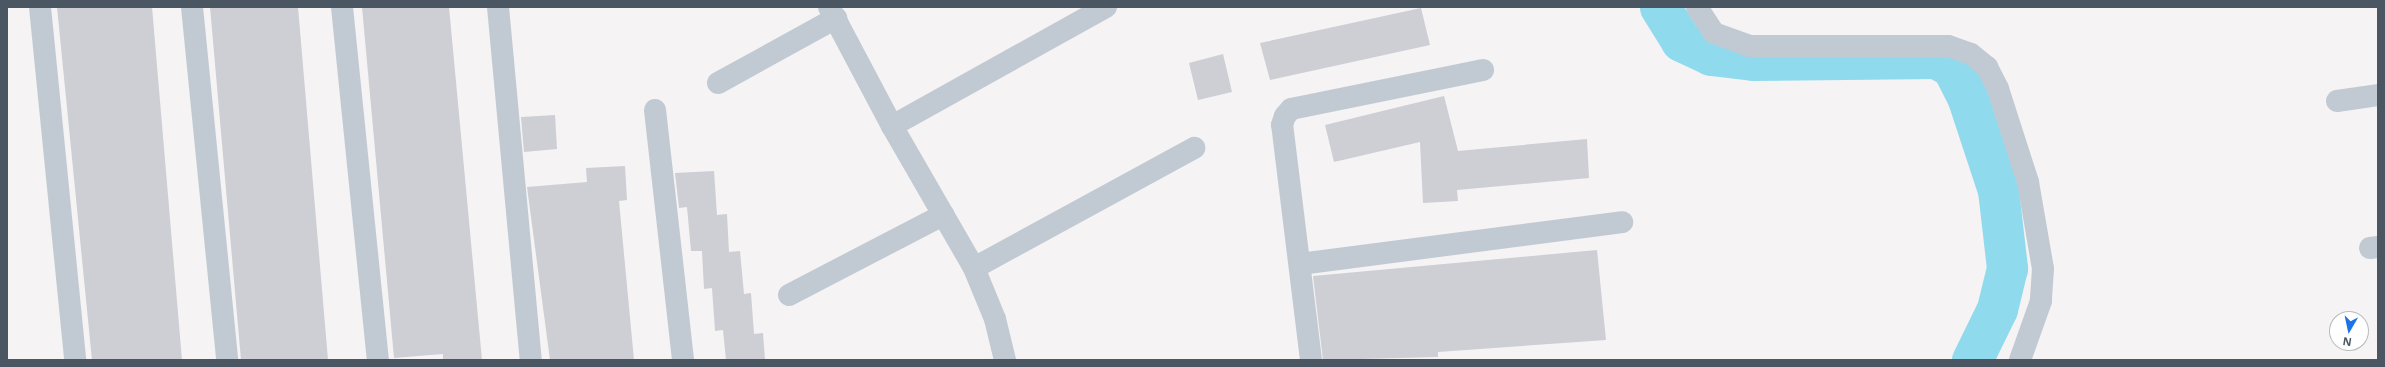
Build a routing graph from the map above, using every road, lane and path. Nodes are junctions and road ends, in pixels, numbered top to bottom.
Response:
1 (40, 7) edge
2 (192, 7) edge
3 (342, 7) edge
4 (498, 7) edge
5 (1106, 7) edge
6 (1697, 7) edge
7 (833, 13) edge
8 (1483, 70) dead end
9 (718, 83) dead end
10 (2378, 95) edge
11 (2337, 101) dead end
12 (655, 110) dead end
13 (892, 126) junction
14 (1194, 148) dead end
15 (943, 215) junction
16 (1622, 222) dead end
17 (1300, 264) junction
18 (974, 268) junction
19 (789, 295) dead end
20 (76, 360) edge
21 (227, 360) edge
22 (378, 360) edge
23 (531, 360) edge
24 (683, 360) edge
25 (1005, 360) edge
26 (1311, 360) edge
27 (2020, 360) edge

1 - 20 street
2 - 21 street
3 - 22 street
4 - 23 street
5 - 13 street
6 - 27 street
7 - 9 street
7 - 13 street
8 - 17 street
10 - 11 street
12 - 24 street
13 - 15 street
14 - 18 street
15 - 18 street
15 - 19 street
16 - 17 street
17 - 26 street
18 - 25 street

